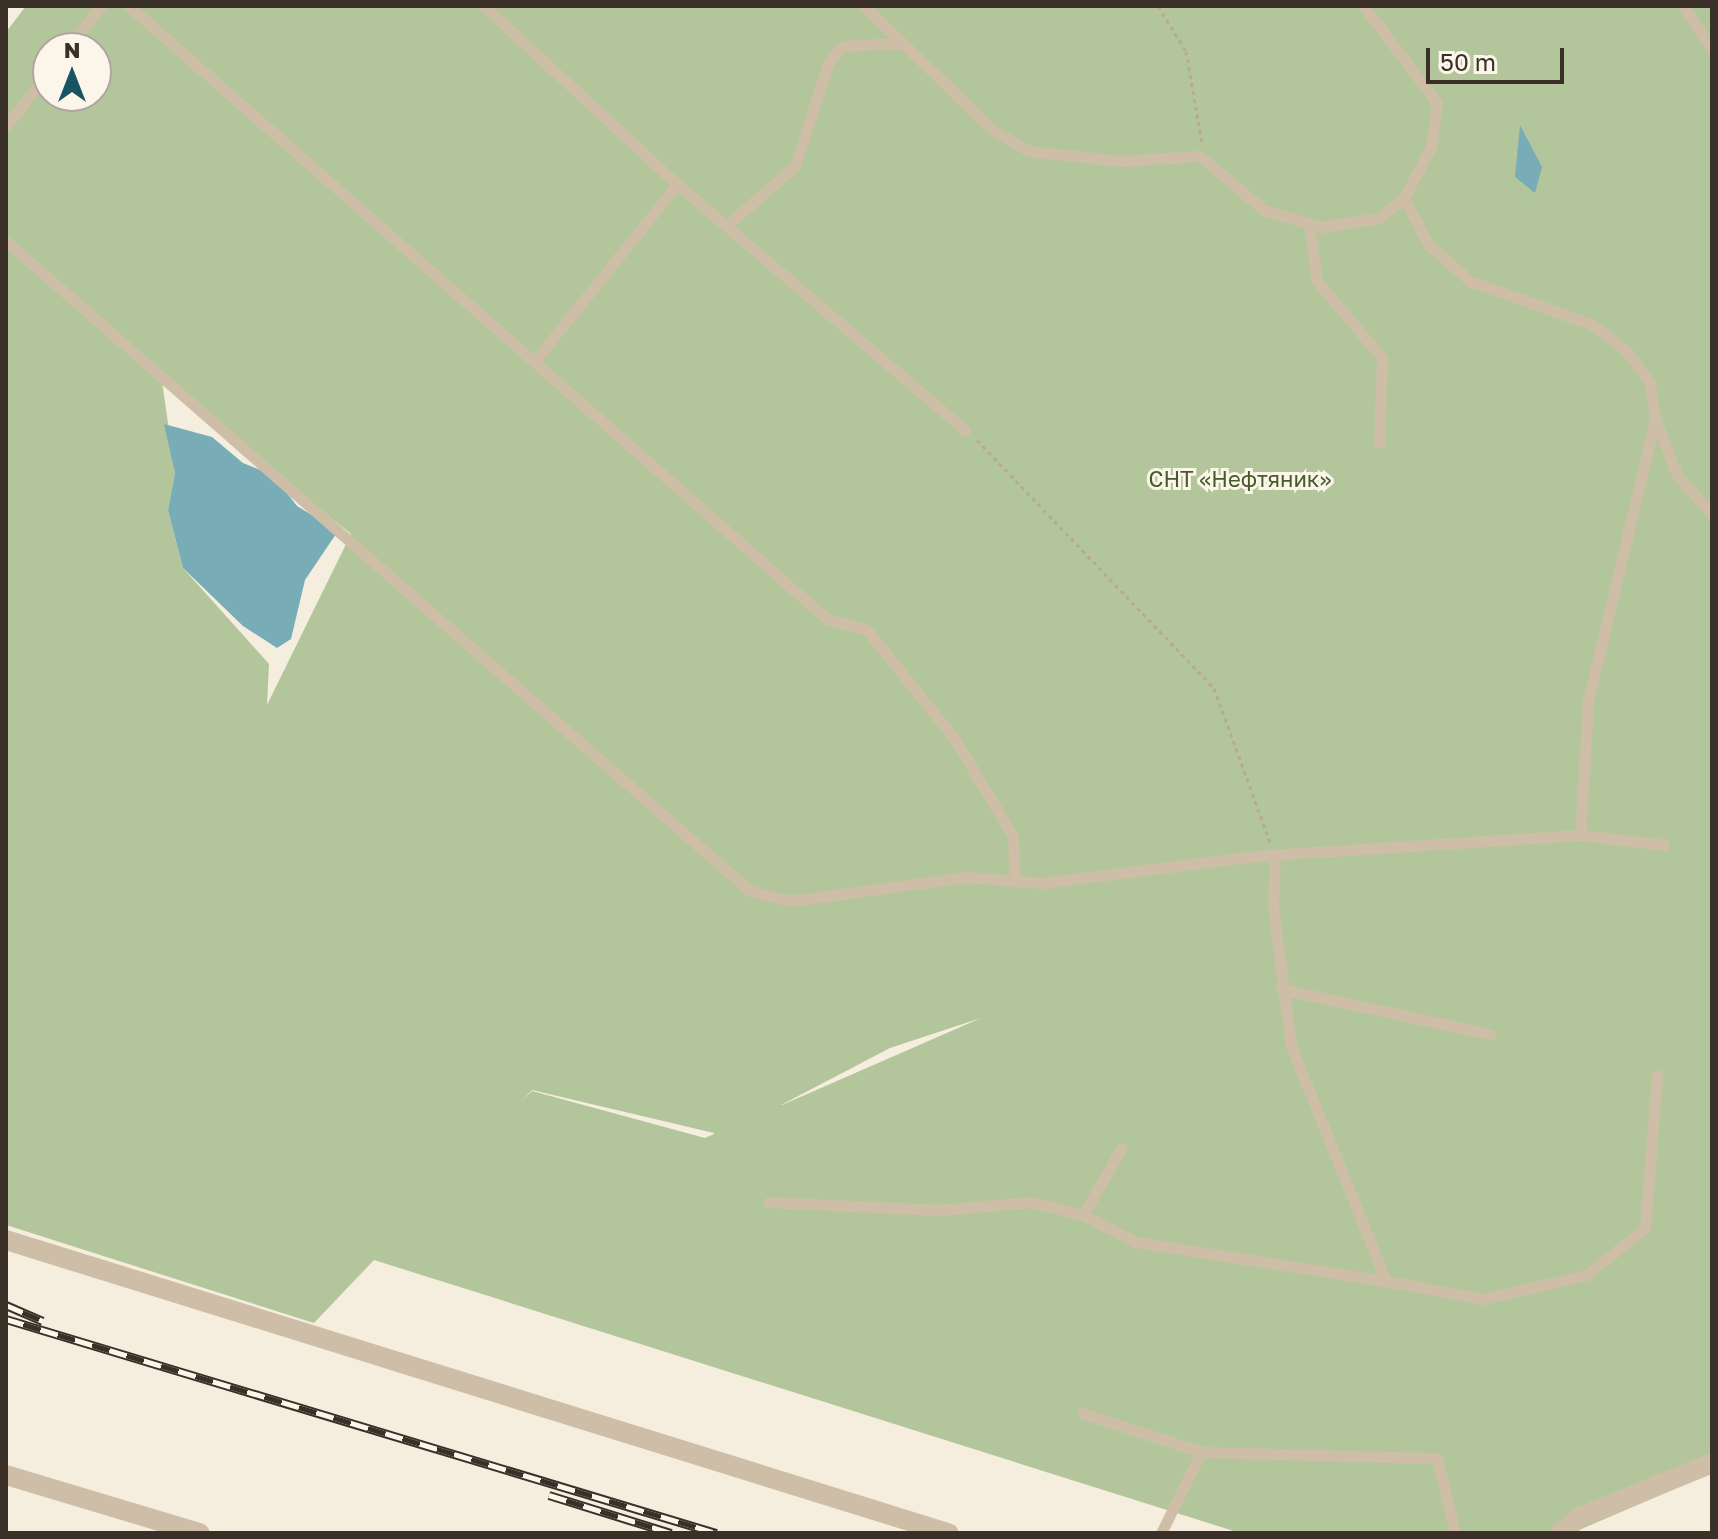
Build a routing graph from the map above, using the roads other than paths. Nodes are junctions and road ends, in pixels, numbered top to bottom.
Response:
1 (101, 6) edge
2 (129, 6) edge
3 (484, 6) edge
4 (864, 6) edge
5 (1364, 6) edge
6 (1683, 6) edge
7 (80, 32) edge
8 (903, 43) junction
9 (1712, 50) edge
10 (32, 93) edge
11 (6, 126) edge
12 (677, 184) junction
13 (1404, 198) junction
14 (1309, 224) junction
15 (726, 226) junction
16 (6, 241) edge
17 (534, 362) junction
18 (1655, 420) junction
19 (965, 430) road end
20 (1379, 442) dead end
21 (1712, 514) edge
22 (1580, 835) junction
23 (1664, 845) dead end
24 (1275, 856) junction
25 (1015, 880) junction
26 (1281, 989) junction
27 (1490, 1034) dead end
28 (1657, 1075) dead end
29 (1121, 1149) dead end
30 (769, 1202) dead end
31 (1083, 1215) junction
32 (6, 1240) edge
33 (1386, 1281) junction
34 (1082, 1413) dead end
35 (1201, 1452) junction
36 (1712, 1463) edge
37 (6, 1475) edge
38 (199, 1533) edge
39 (948, 1533) edge
40 (1161, 1533) edge
41 (1455, 1533) edge
42 (1561, 1533) edge

1 - 7 lane
2 - 17 lane
3 - 12 lane
4 - 8 lane
5 - 13 lane
6 - 9 lane
8 - 14 lane
8 - 15 lane
10 - 11 lane
12 - 15 lane
12 - 17 lane
13 - 14 lane
13 - 18 lane
14 - 20 lane
15 - 19 lane
16 - 25 lane
17 - 25 lane
18 - 21 lane
18 - 22 lane
22 - 23 lane
22 - 24 lane
24 - 25 lane
24 - 26 lane
26 - 27 lane
26 - 33 lane
28 - 33 lane
29 - 31 lane
30 - 31 lane
31 - 33 lane
32 - 39 street
34 - 35 lane
35 - 40 lane
35 - 41 lane
36 - 42 street
37 - 38 street

